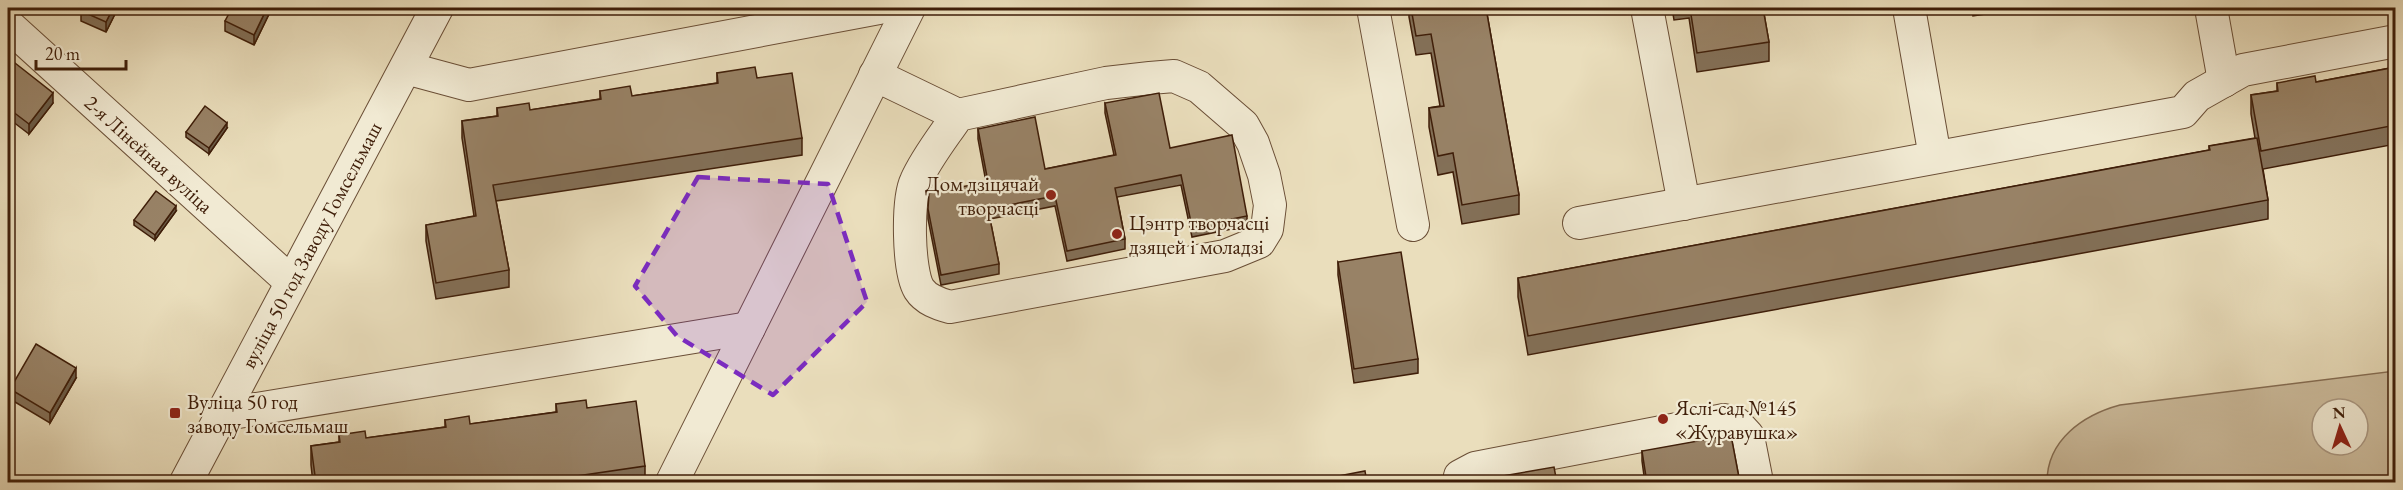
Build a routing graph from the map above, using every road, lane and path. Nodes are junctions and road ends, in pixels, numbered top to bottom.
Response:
1 (437, 8) edge
2 (879, 8) edge
3 (909, 8) edge
4 (1372, 8) edge
5 (1647, 8) edge
6 (1909, 8) edge
7 (2211, 8) edge
8 (8, 25) edge
9 (2396, 41) edge
10 (406, 68) junction
11 (875, 75) junction
12 (2224, 81) junction
13 (958, 115) junction
14 (1935, 157) junction
15 (1684, 204) junction
16 (1579, 223) dead end
17 (1413, 225) dead end
18 (291, 282) junction
19 (749, 328) junction
20 (220, 415) junction
21 (186, 483) edge
22 (672, 483) edge
23 (1459, 483) edge
24 (1756, 483) edge

1 - 10 street, вуліца 50 год Заводу Гомсельмаш
2 - 10 street
3 - 11 street
4 - 17 street
5 - 15 street
6 - 14 street
7 - 12 street
8 - 18 street, 2-я Лінейная вуліца
9 - 12 street
10 - 18 street, вуліца 50 год Заводу Гомсельмаш
11 - 13 street
11 - 19 street
12 - 14 street
13 - 13 street
14 - 15 street
15 - 16 street
18 - 20 street, вуліца 50 год Заводу Гомсельмаш
19 - 20 street
19 - 22 street
20 - 21 street, вуліца 50 год Заводу Гомсельмаш
23 - 24 street

